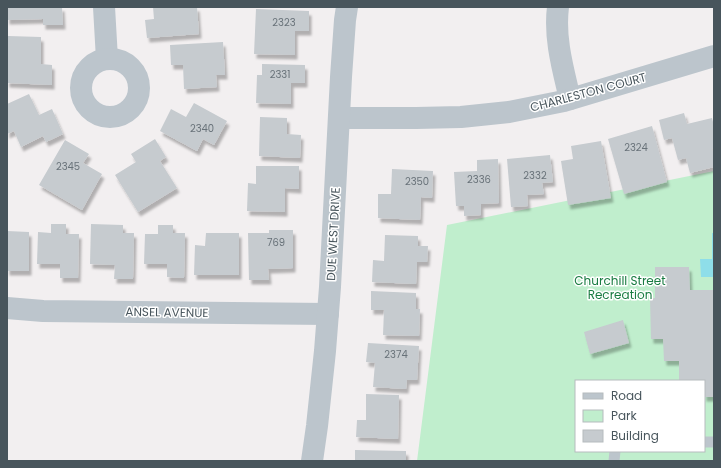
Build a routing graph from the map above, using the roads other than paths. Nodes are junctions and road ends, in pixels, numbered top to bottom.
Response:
1 (104, 7) edge
2 (347, 7) edge
3 (558, 7) edge
4 (714, 56) edge
5 (107, 59) dead end
6 (570, 99) junction
7 (339, 118) junction
8 (7, 308) edge
9 (328, 314) junction
10 (312, 461) edge

1 - 5 street
2 - 7 street, DUE WEST DRIVE
3 - 6 street
4 - 6 street, CHARLESTON COURT
6 - 7 street, CHARLESTON COURT
7 - 9 street, DUE WEST DRIVE
8 - 9 street, ANSEL AVENUE
9 - 10 street, DUE WEST DRIVE

